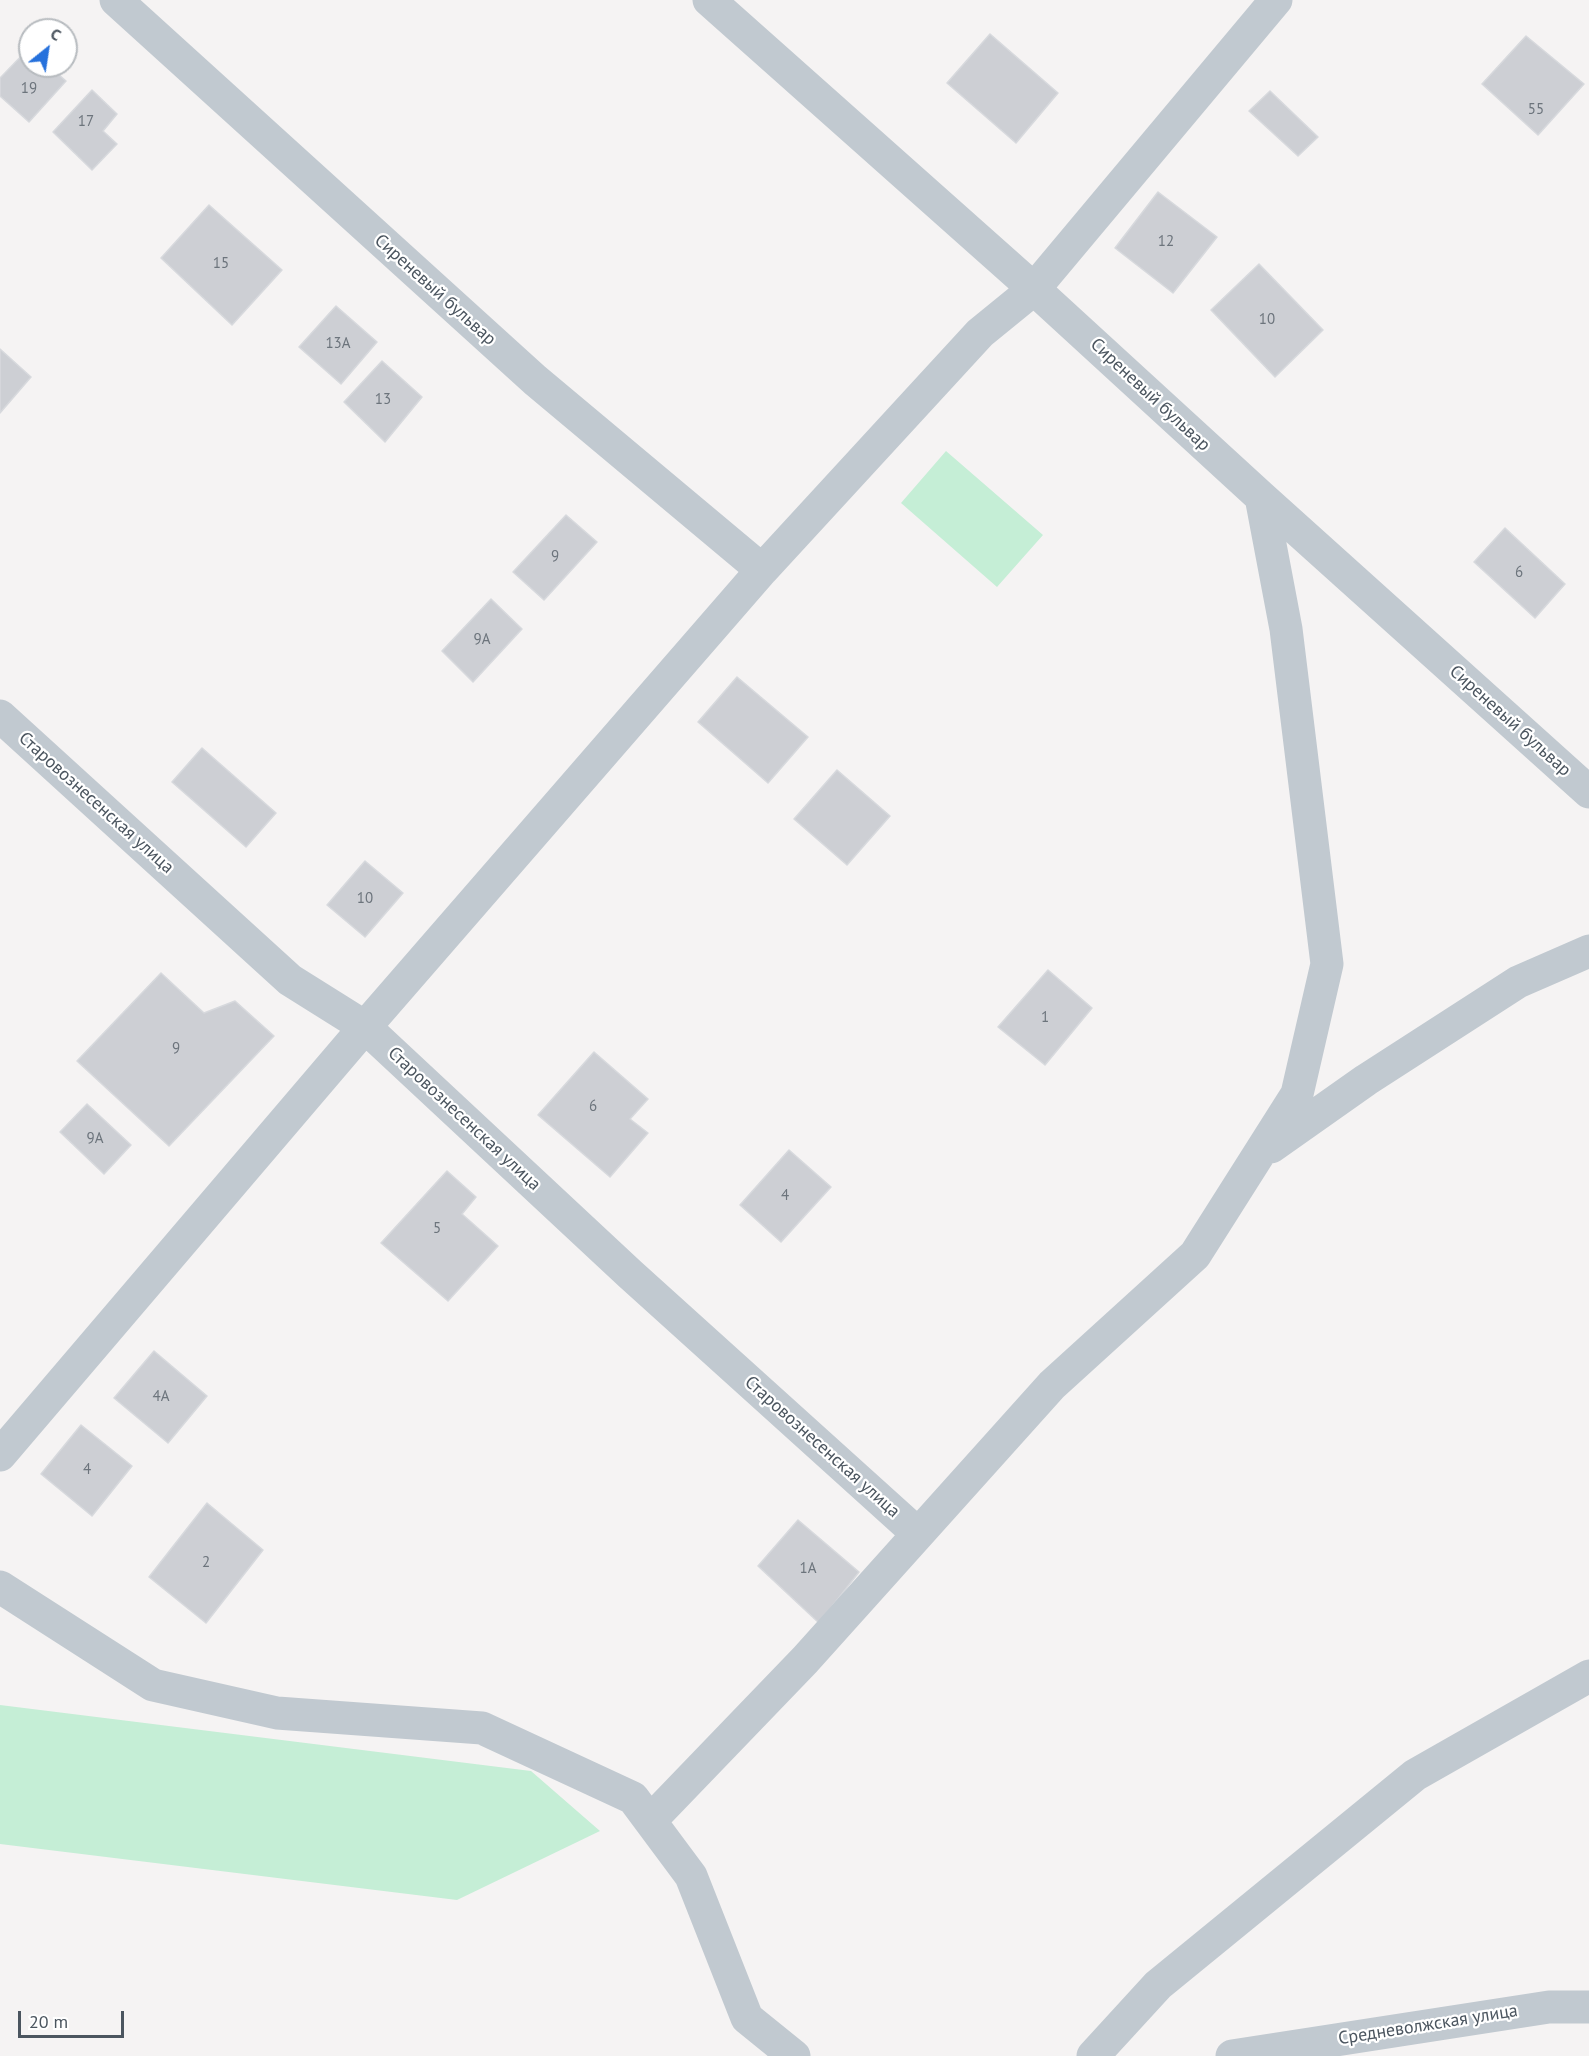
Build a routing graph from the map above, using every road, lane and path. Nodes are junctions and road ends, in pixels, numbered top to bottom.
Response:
1 (116, 0) edge
2 (709, 0) edge
3 (1276, 0) edge
4 (1034, 289) junction
5 (1261, 497) junction
6 (762, 570) junction
7 (0, 716) edge
8 (1589, 792) edge
9 (1589, 951) edge
10 (365, 1027) junction
11 (1257, 1157) junction
12 (0, 1455) edge
13 (918, 1534) junction
14 (0, 1587) edge
15 (1589, 1676) edge
16 (650, 1821) junction
17 (1589, 2007) edge
18 (794, 2056) edge
19 (1094, 2056) edge
20 (1232, 2056) edge

1 - 6 street, Сиреневый бульвар
2 - 4 street, Сиреневый бульвар
3 - 4 street
4 - 5 street, Сиреневый бульвар
4 - 6 street
5 - 8 street, Сиреневый бульвар
5 - 11 street
6 - 10 street
7 - 10 street, Старовознесенская улица
9 - 11 street
10 - 12 street
10 - 13 street, Старовознесенская улица
11 - 13 street
13 - 16 street
14 - 16 street
15 - 19 street
16 - 18 street
17 - 20 street, Средневолжская улица

